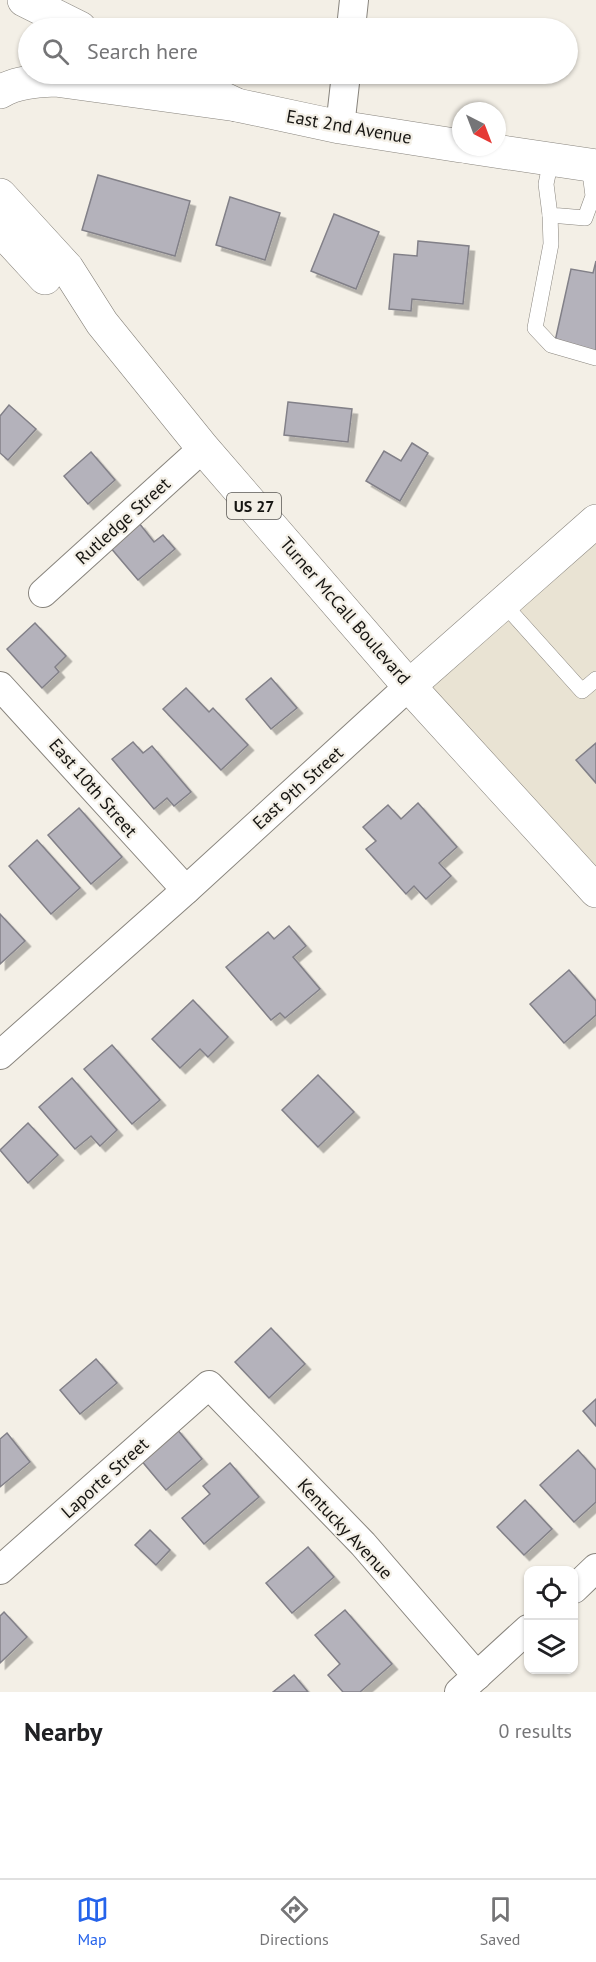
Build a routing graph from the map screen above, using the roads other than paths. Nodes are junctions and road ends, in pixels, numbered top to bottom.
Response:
1 (24, 0) edge
2 (354, 0) edge
3 (60, 18) edge
4 (352, 18) edge
5 (20, 84) edge
6 (84, 84) edge
7 (192, 84) edge
8 (345, 84) edge
9 (0, 92) edge
10 (237, 105) junction
11 (340, 127) junction
12 (452, 145) edge
13 (506, 153) edge
14 (550, 160) junction
15 (593, 166) edge
16 (0, 195) edge
17 (550, 215) junction
18 (0, 229) edge
19 (0, 248) edge
20 (45, 278) junction
21 (102, 323) junction
22 (596, 358) edge
23 (203, 448) junction
24 (596, 521) edge
25 (43, 593) dead end
26 (503, 603) junction
27 (596, 679) edge
28 (0, 686) edge
29 (409, 686) junction
30 (186, 890) junction
31 (596, 891) edge
32 (0, 1055) edge
33 (209, 1385) joint
34 (596, 1568) edge
35 (0, 1570) edge
36 (578, 1584) edge
37 (524, 1633) edge
38 (468, 1684) edge

1 - 3 main road
2 - 4 street
5 - 9 main road
6 - 10 main road
7 - 10 main road
8 - 11 street
10 - 11 main road, East 2nd Avenue
11 - 12 main road, East 2nd Avenue
13 - 14 main road
14 - 15 main road
14 - 17 lane
15 - 17 lane
16 - 21 main road, Turner McCall Boulevard / US 27
17 - 22 lane
18 - 20 main road, Turner McCall Boulevard / US 27
19 - 20 main road
20 - 21 main road, Turner McCall Boulevard / US 27
21 - 23 main road, Turner McCall Boulevard / US 27
23 - 25 street, Rutledge Street
23 - 29 main road, Turner McCall Boulevard / US 27
24 - 26 main road, East 9th Street
26 - 27 lane
26 - 29 main road, East 9th Street
28 - 30 street, East 10th Street
29 - 30 street, East 9th Street
29 - 31 main road, Turner McCall Boulevard / US 27
30 - 32 street, East 9th Street
33 - 35 street, Laporte Street
33 - 38 street, Kentucky Avenue
34 - 36 street
37 - 38 street

